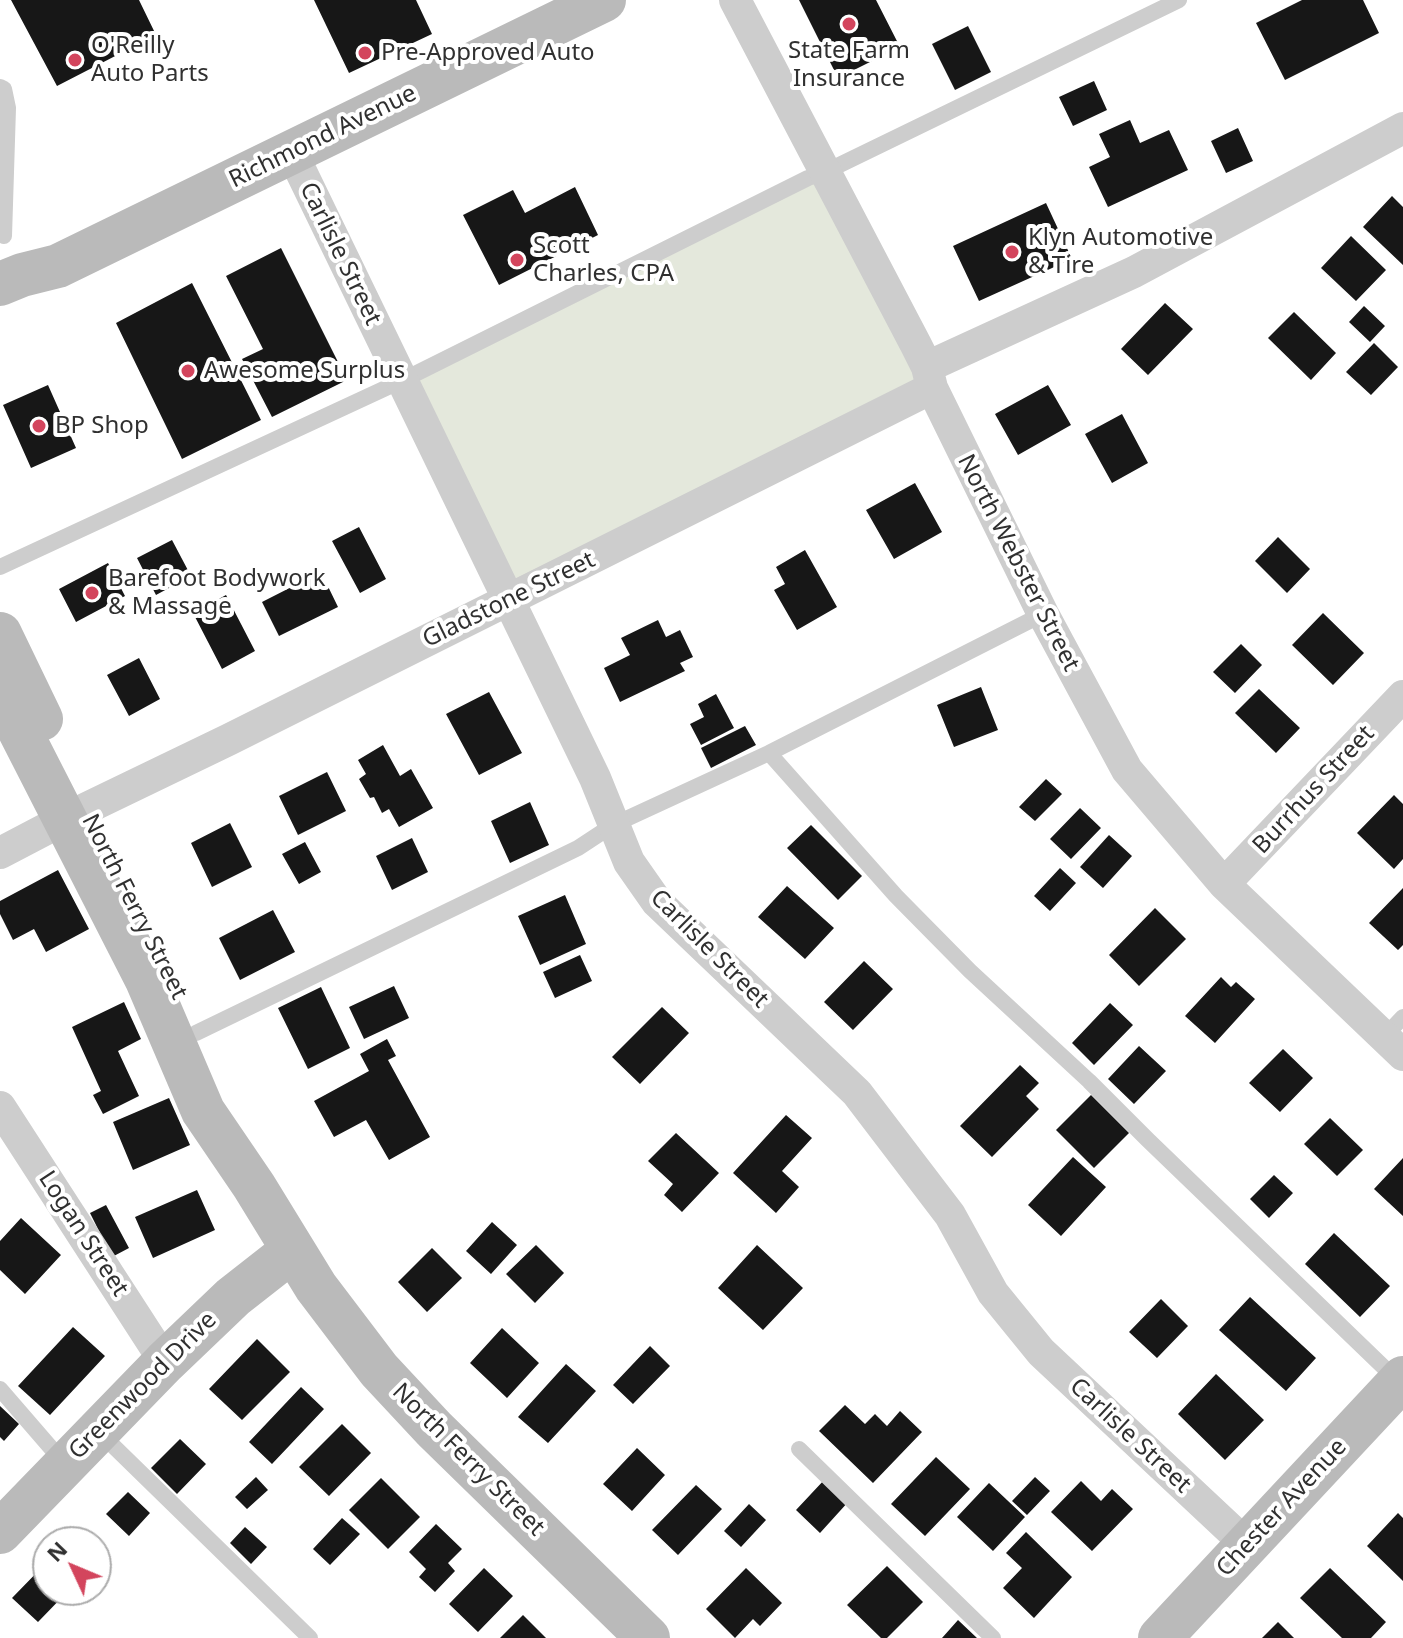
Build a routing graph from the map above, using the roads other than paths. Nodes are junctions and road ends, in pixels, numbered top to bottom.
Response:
1 (604, 0) edge
2 (735, 0) edge
3 (1179, 0) edge
4 (0, 87) edge
5 (1403, 128) edge
6 (292, 153) junction
7 (825, 172) junction
8 (4, 236) dead end
9 (41, 271) junction
10 (0, 284) edge
11 (0, 306) edge
12 (929, 378) junction
13 (401, 381) junction
14 (0, 567) edge
15 (509, 600) junction
16 (1043, 614) junction
17 (0, 634) edge
18 (0, 692) edge
19 (1403, 696) edge
20 (769, 753) junction
21 (75, 814) junction
22 (613, 825) junction
23 (0, 853) edge
24 (1224, 884) junction
25 (196, 1033) junction
26 (1397, 1036) edge
27 (0, 1107) edge
28 (254, 1186) junction
29 (293, 1250) junction
30 (165, 1362) junction
31 (1401, 1380) edge
32 (0, 1389) edge
33 (97, 1430) junction
34 (799, 1449) dead end
35 (65, 1464) junction
36 (0, 1532) edge
37 (1247, 1545) junction
38 (310, 1638) edge
39 (648, 1638) edge
40 (993, 1638) edge
41 (1160, 1638) edge

1 - 6 street, Richmond Avenue
2 - 7 street, North Webster Street
3 - 7 lane
4 - 8 lane
5 - 12 street, Gladstone Street
6 - 9 street, Richmond Avenue
6 - 13 street, Carlisle Street
7 - 12 street, North Webster Street
7 - 13 lane
9 - 10 street, Richmond Avenue
9 - 11 street, Richmond Avenue
12 - 15 street, Gladstone Street
12 - 16 street, North Webster Street
13 - 14 lane
13 - 15 street, Carlisle Street
15 - 21 street, Gladstone Street
15 - 22 street, Carlisle Street
16 - 20 lane
16 - 24 street, North Webster Street
17 - 21 street, North Ferry Street
18 - 21 street, North Ferry Street
19 - 24 street, Burrhus Street
20 - 22 lane
20 - 31 lane
21 - 23 street, Gladstone Street
21 - 25 street, North Ferry Street
21 - 28 street, North Ferry Street
22 - 25 lane
22 - 37 street, Carlisle Street
24 - 26 street, North Webster Street
25 - 28 street, North Ferry Street
27 - 30 street, Logan Street
28 - 29 street, North Ferry Street
29 - 30 street, Greenwood Drive
29 - 39 street, North Ferry Street
30 - 33 street, Greenwood Drive
31 - 37 street, Chester Avenue
32 - 35 lane
33 - 35 street, Greenwood Drive
33 - 38 lane
34 - 40 lane
35 - 36 street, Greenwood Drive
37 - 41 street, Chester Avenue

